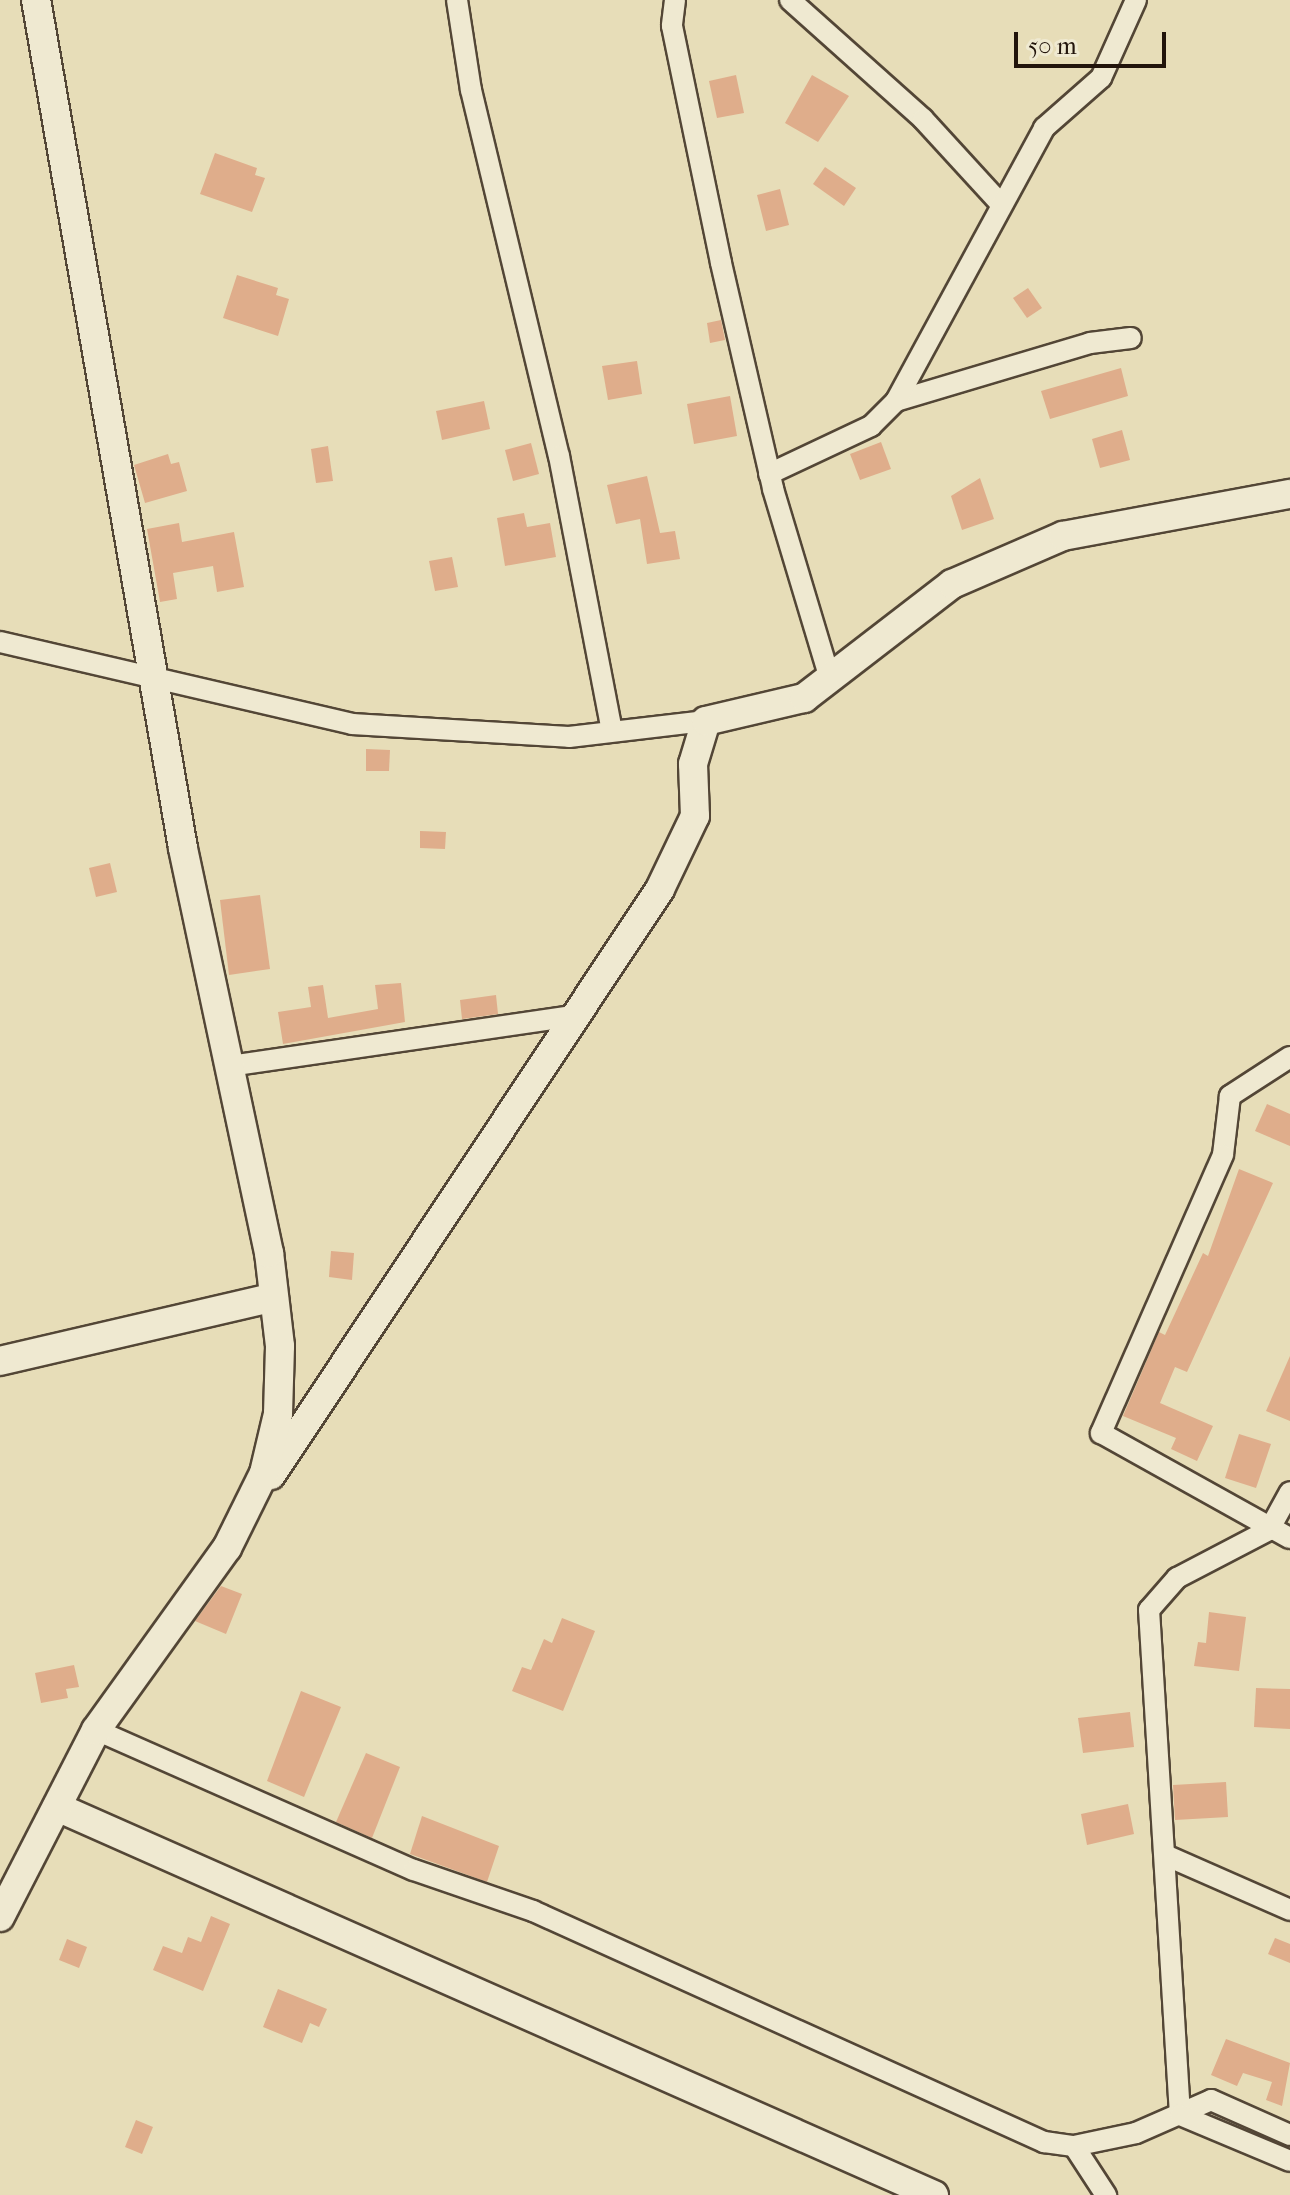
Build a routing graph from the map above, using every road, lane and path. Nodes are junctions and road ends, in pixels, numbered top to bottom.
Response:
1 (36, 0) edge
2 (457, 0) edge
3 (675, 0) edge
4 (790, 0) edge
5 (1136, 0) edge
6 (1001, 204) junction
7 (1131, 338) dead end
8 (896, 401) junction
9 (769, 474) junction
10 (1290, 494) edge
11 (0, 642) edge
12 (830, 679) junction
13 (154, 681) junction
14 (706, 721) junction
15 (612, 731) junction
16 (578, 1015) junction
17 (1290, 1057) edge
18 (230, 1066) junction
19 (274, 1297) junction
20 (0, 1361) edge
21 (1290, 1492) edge
22 (1269, 1530) junction
23 (1290, 1538) edge
24 (227, 1548) junction
25 (96, 1730) junction
26 (57, 1807) junction
27 (1165, 1855) junction
28 (1290, 1910) edge
29 (0, 1917) edge
30 (1180, 2115) junction
31 (1290, 2135) edge
32 (1074, 2146) junction
33 (1290, 2161) edge
34 (934, 2195) edge
35 (1106, 2195) edge

1 - 13 main road
2 - 15 street
3 - 9 street
4 - 6 street
5 - 6 street
6 - 8 street
7 - 8 street
8 - 9 street
9 - 12 street
10 - 12 main road
11 - 13 street
12 - 14 main road
13 - 15 street
13 - 18 main road
14 - 15 street
14 - 16 main road
16 - 18 street
16 - 24 main road
17 - 22 street
18 - 19 main road
19 - 20 main road
19 - 24 main road
21 - 22 street
22 - 23 street
22 - 27 street
24 - 25 main road
25 - 26 main road
25 - 32 street
26 - 29 main road
26 - 34 main road
27 - 28 street
27 - 30 street
30 - 31 street
30 - 32 street
30 - 33 street
32 - 35 street

